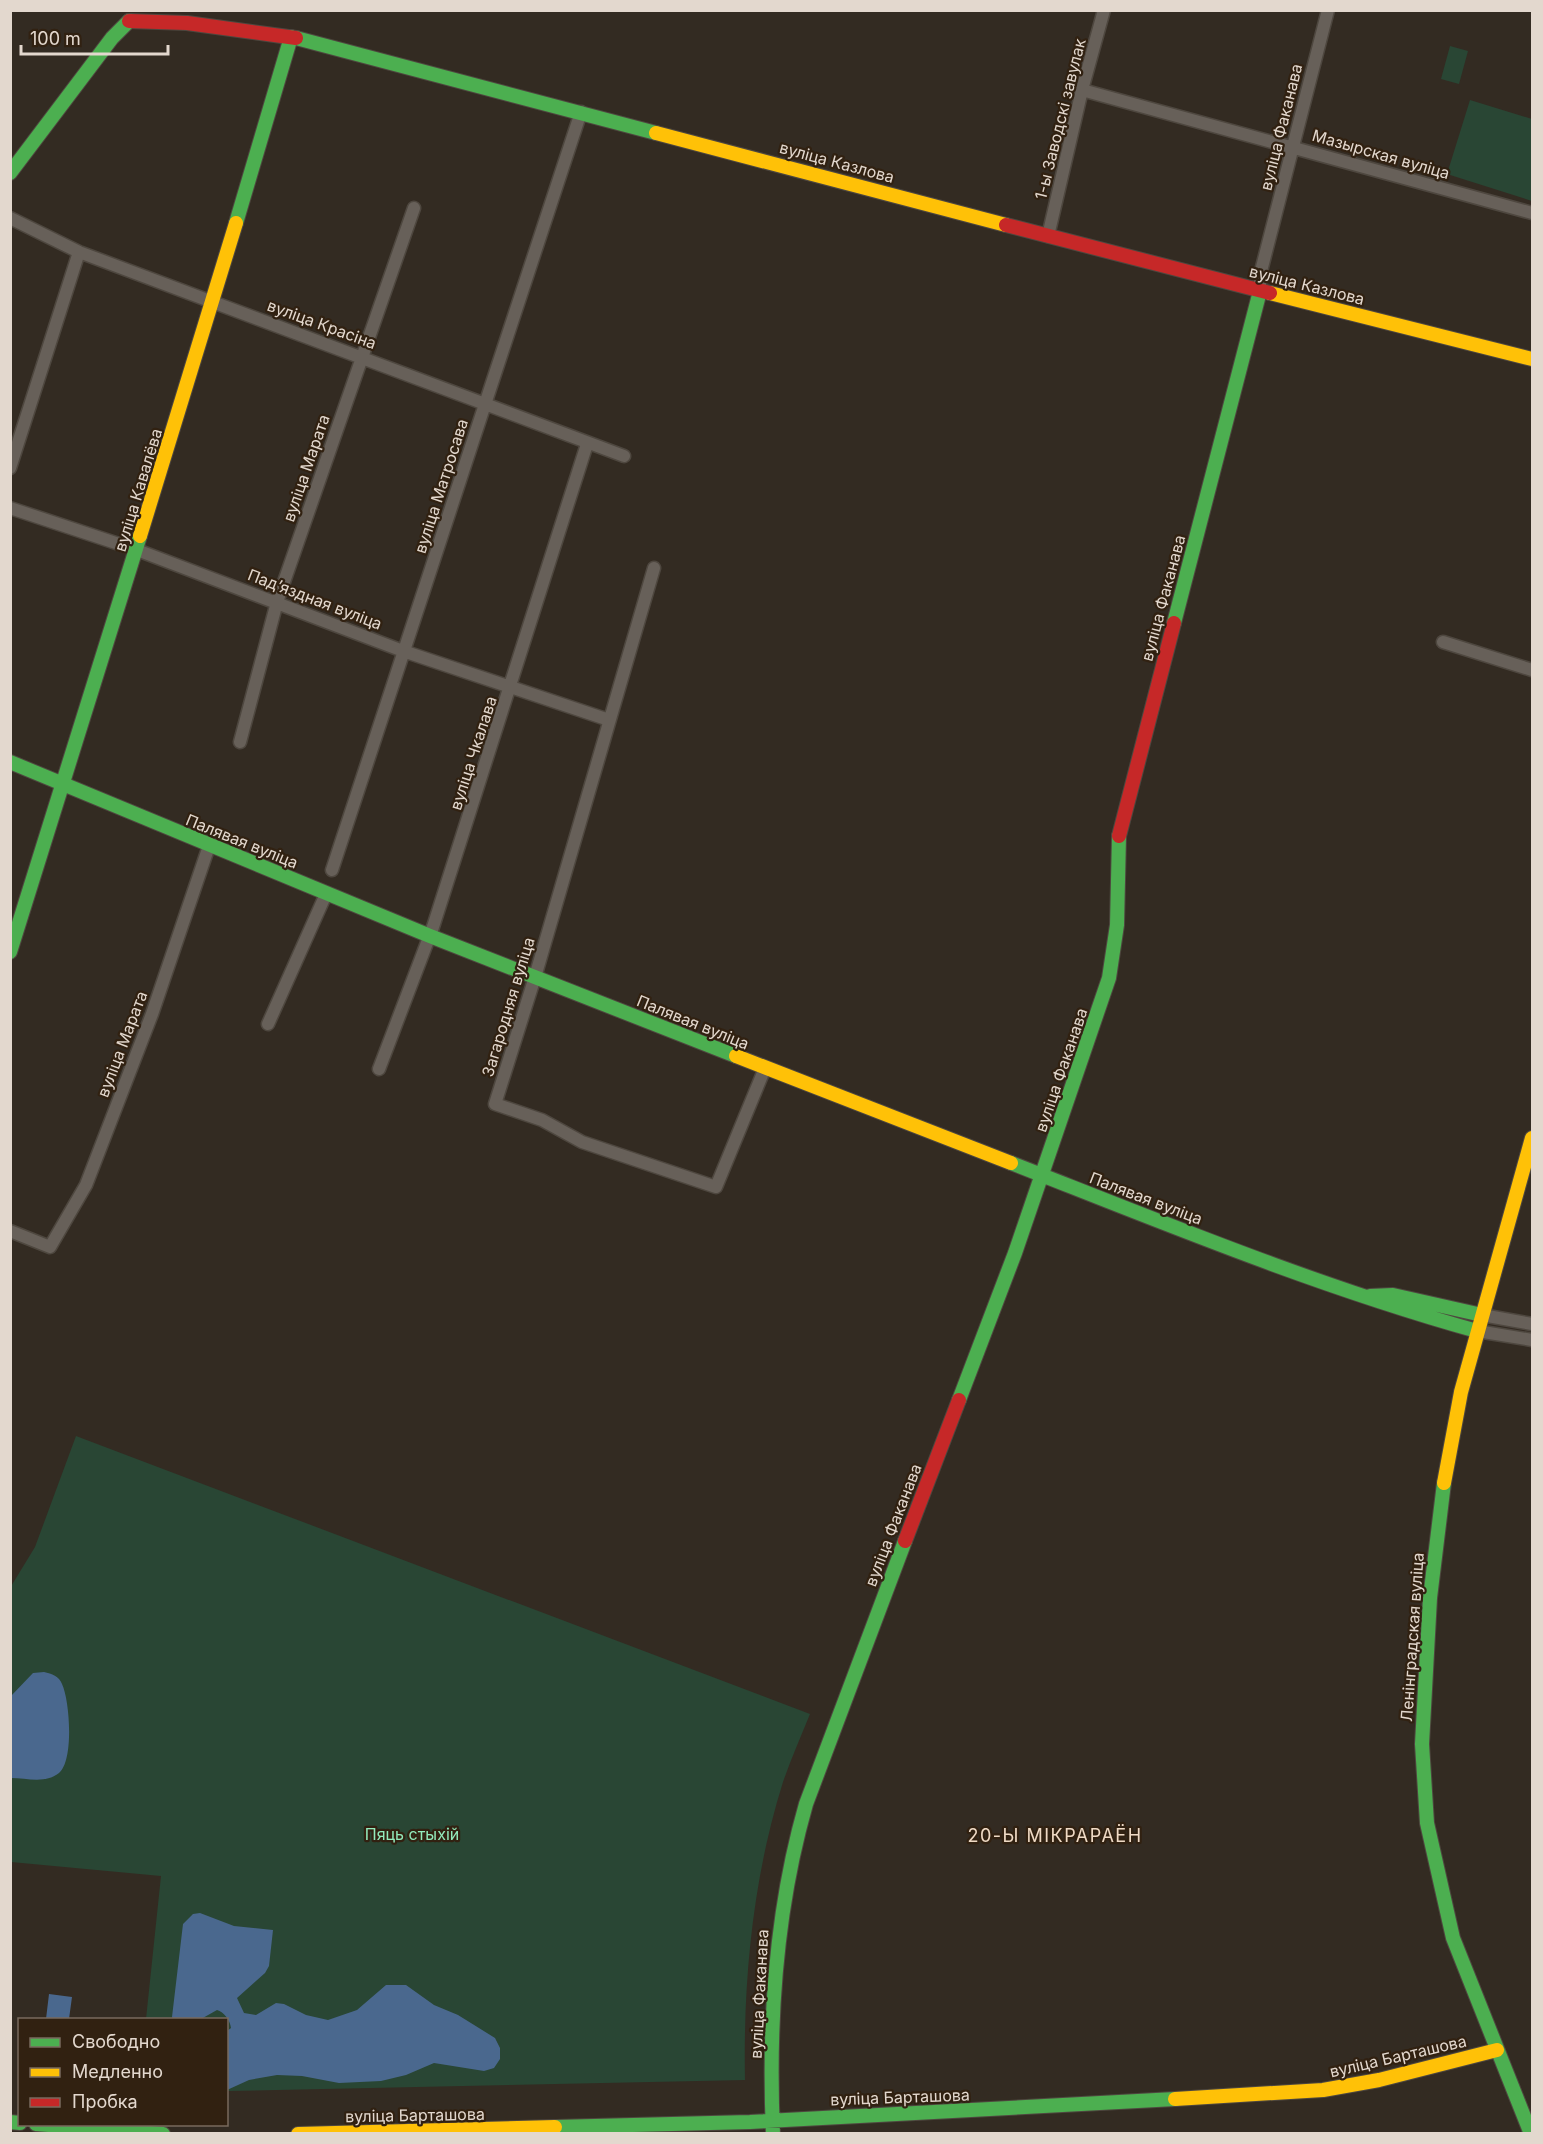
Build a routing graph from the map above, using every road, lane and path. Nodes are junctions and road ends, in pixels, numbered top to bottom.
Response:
1 (1104, 10) edge
2 (1328, 10) edge
3 (128, 16) edge
4 (291, 37) junction
5 (1082, 90) junction
6 (581, 112) junction
7 (1294, 147) junction
8 (10, 172) edge
9 (414, 208) dead end
10 (1532, 213) edge
11 (10, 218) edge
12 (1048, 236) junction
13 (79, 252) junction
14 (1260, 291) junction
15 (213, 302) junction
16 (362, 356) junction
17 (1533, 359) edge
18 (484, 406) junction
19 (588, 444) junction
20 (624, 456) dead end
21 (10, 468) edge
22 (10, 508) edge
23 (137, 550) junction
24 (654, 568) dead end
25 (278, 602) junction
26 (1443, 642) dead end
27 (403, 651) junction
28 (1533, 670) edge
29 (511, 688) junction
30 (609, 720) junction
31 (240, 742) dead end
32 (10, 762) edge
33 (63, 785) junction
34 (209, 846) junction
35 (332, 870) dead end
36 (326, 894) junction
37 (430, 936) junction
38 (10, 952) edge
39 (535, 977) junction
40 (268, 1024) dead end
41 (765, 1068) junction
42 (379, 1069) dead end
43 (1533, 1138) edge
44 (1042, 1175) junction
45 (10, 1231) edge
46 (1369, 1296) junction
47 (1482, 1315) junction
48 (1533, 1324) edge
49 (1477, 1331) junction
50 (1533, 1340) edge
51 (1497, 2050) junction
52 (64, 2126) edge
53 (773, 2126) edge
54 (163, 2133) edge
55 (298, 2133) edge
56 (1531, 2133) edge

1 - 5 street, 1-ы Заводскі завулак
2 - 7 street, вуліца Факанава
3 - 4 main road, вуліца Казлова
3 - 8 main road
4 - 6 main road, вуліца Казлова
4 - 15 main road, вуліца Кавалёва
5 - 7 street, Мазырская вуліца
5 - 12 street, 1-ы Заводскі завулак
6 - 12 main road, вуліца Казлова
6 - 18 street, вуліца Матросава
7 - 10 street, Мазырская вуліца
7 - 14 street, вуліца Факанава
9 - 16 street, вуліца Марата
11 - 13 street, вуліца Красіна
12 - 14 main road, вуліца Казлова
13 - 15 street, вуліца Красіна
13 - 21 street
14 - 17 main road, вуліца Казлова
14 - 44 main road, вуліца Факанава
15 - 16 street, вуліца Красіна
15 - 23 main road, вуліца Кавалёва
16 - 18 street, вуліца Красіна
16 - 25 street, вуліца Марата
18 - 19 street, вуліца Красіна
18 - 27 street, вуліца Матросава
19 - 20 street, вуліца Красіна
19 - 29 street, вуліца Чкалава
22 - 23 street, Падʼяздная вуліца
23 - 25 street, Падʼяздная вуліца
23 - 33 main road, вуліца Кавалёва
24 - 30 street, Загародняя вуліца
25 - 27 street, Падʼяздная вуліца
25 - 31 street, вуліца Марата
26 - 28 street
27 - 29 street, Падʼяздная вуліца
27 - 35 street, вуліца Матросава
29 - 30 street, Падʼяздная вуліца
29 - 37 street, вуліца Чкалава
30 - 39 street, Загародняя вуліца
32 - 33 main road, Палявая вуліца
33 - 34 main road, Палявая вуліца
33 - 38 main road, вуліца Кавалёва
34 - 36 main road, Палявая вуліца
34 - 45 street, вуліца Марата
36 - 37 main road, Палявая вуліца
36 - 40 street
37 - 39 main road, Палявая вуліца
37 - 42 street, вуліца Чкалава
39 - 41 main road, Палявая вуліца
39 - 41 street, Загародняя вуліца
41 - 44 main road, Палявая вуліца
43 - 47 main road, Ленінградская вуліца
44 - 46 main road, Палявая вуліца
44 - 53 main road, вуліца Факанава
46 - 47 main road, Палявая вуліца
46 - 49 main road, Палявая вуліца
47 - 48 street
47 - 49 main road, Ленінградская вуліца
49 - 50 street
49 - 51 main road, Ленінградская вуліца
51 - 53 main road, вуліца Барташова
51 - 56 main road, Ленінградская вуліца
52 - 54 main road
53 - 55 main road, вуліца Барташова

